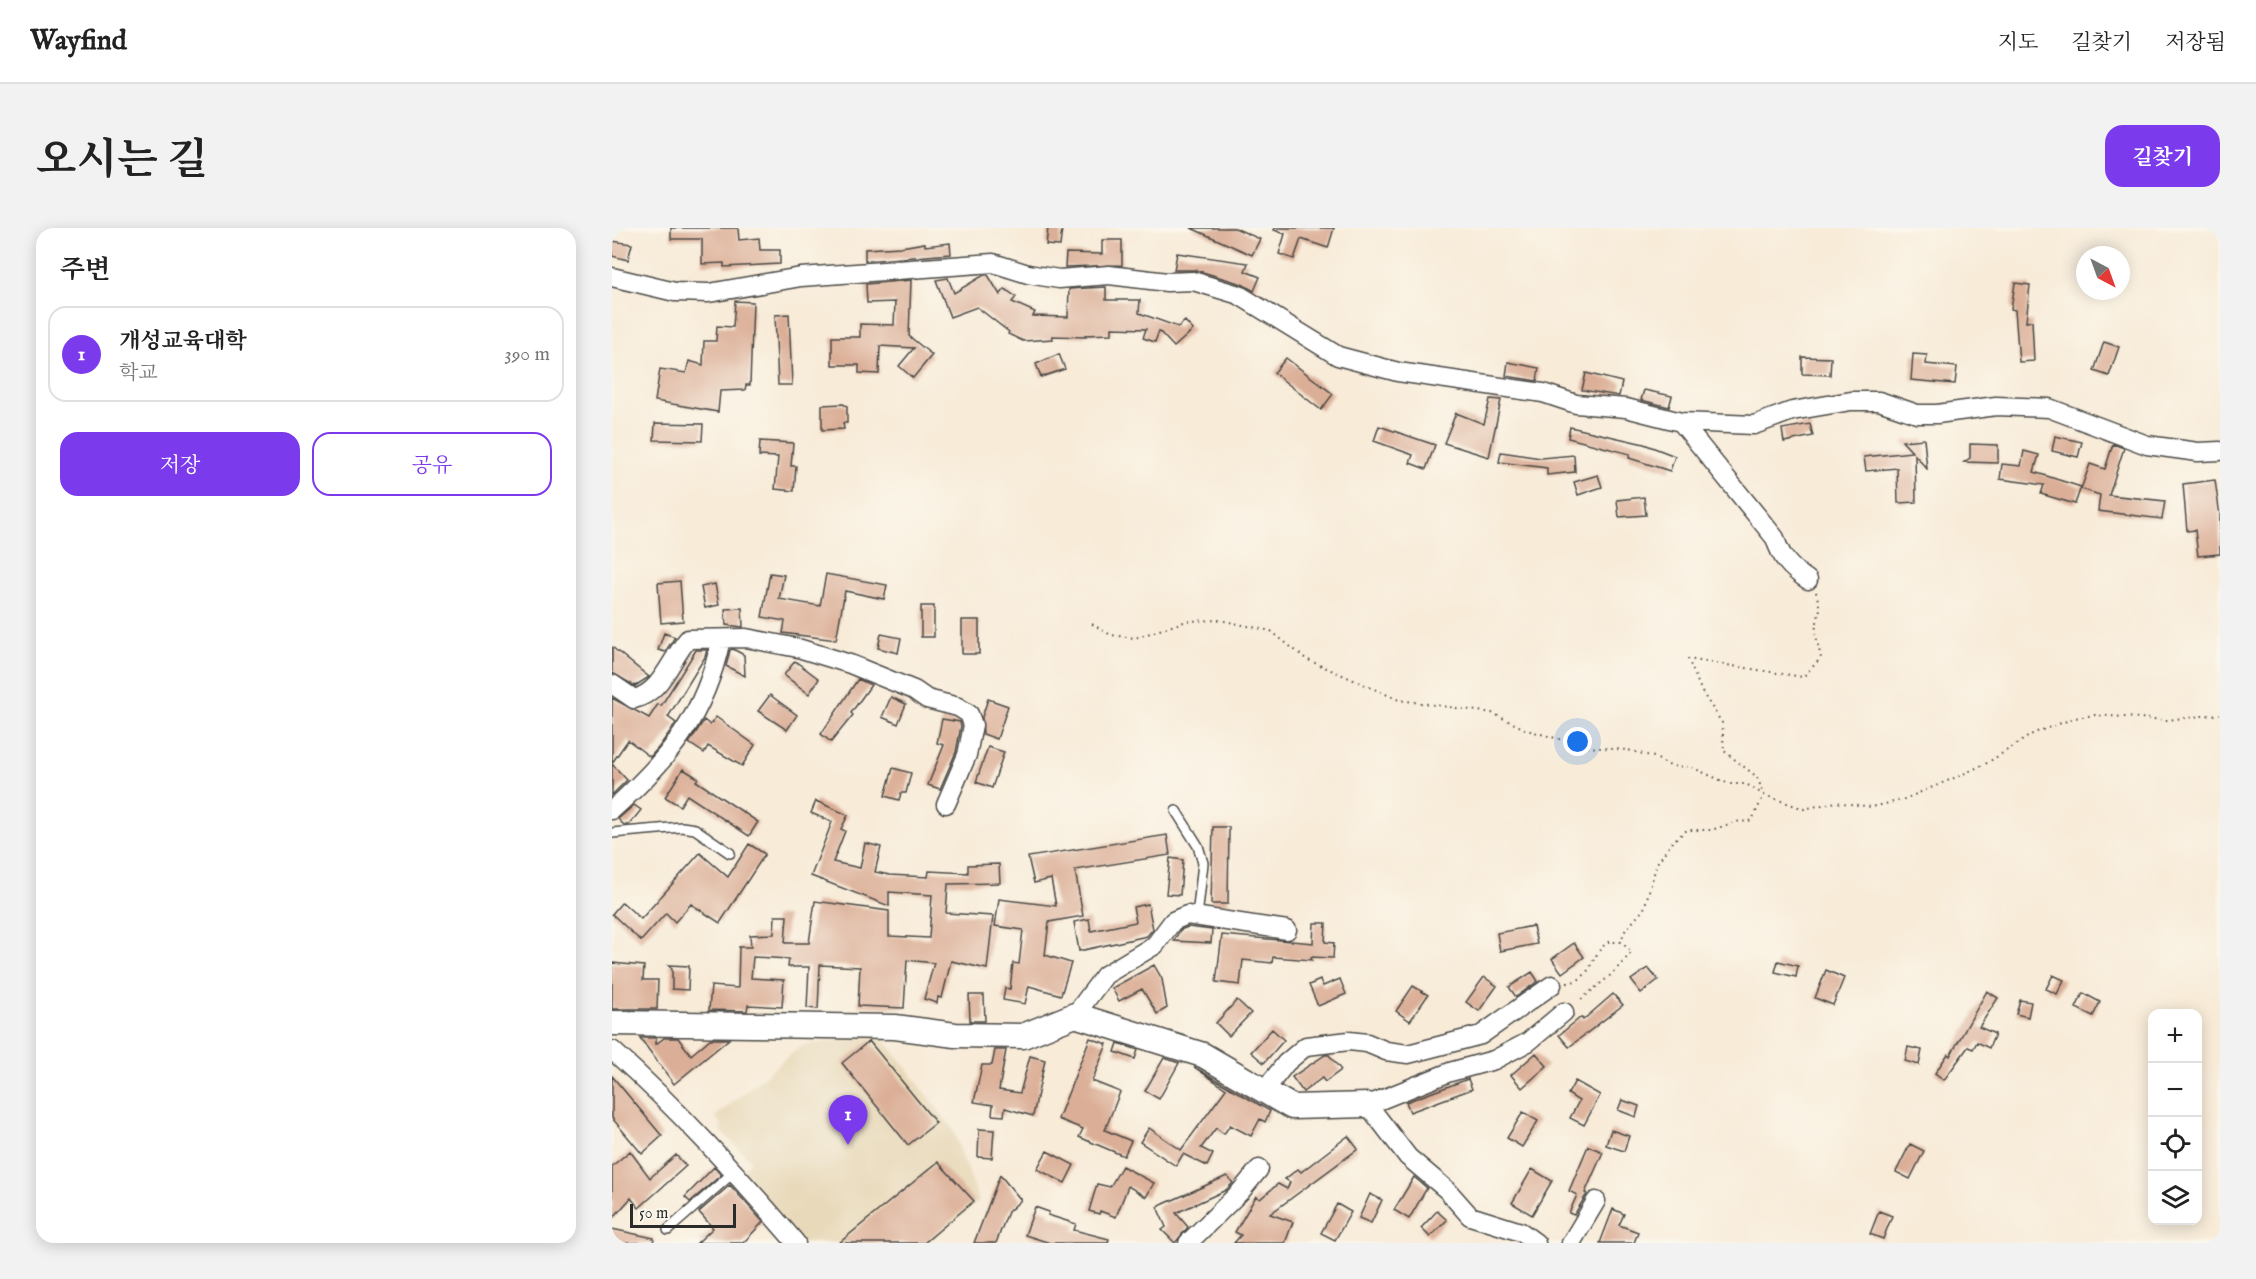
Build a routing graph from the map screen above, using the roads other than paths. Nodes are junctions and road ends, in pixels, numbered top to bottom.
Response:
1 (612, 277) edge
2 (1681, 422) junction
3 (2220, 451) edge
4 (1808, 580) road end
5 (721, 639) junction
6 (612, 684) edge
7 (946, 804) dead end
8 (612, 810) edge
9 (1176, 811) dead end
10 (612, 833) edge
11 (730, 853) dead end
12 (1197, 917) junction
13 (1287, 930) dead end
14 (1552, 985) road end
15 (1564, 1012) road end
16 (1075, 1015) junction
17 (612, 1023) edge
18 (612, 1050) edge
19 (1264, 1091) junction
20 (1368, 1106) junction
21 (1259, 1169) dead end
22 (735, 1171) junction
23 (1596, 1201) dead end
24 (668, 1230) dead end
25 (796, 1243) edge
26 (1188, 1243) edge
27 (1536, 1243) edge
28 (1571, 1243) edge

1 - 2 street
2 - 3 street
2 - 4 street
5 - 6 street
5 - 7 street
5 - 8 street
9 - 12 lane
10 - 11 lane
12 - 13 street
12 - 16 street
14 - 19 street
15 - 20 street
16 - 17 street
16 - 19 street
18 - 22 street
19 - 20 street
20 - 27 street
21 - 26 street
22 - 24 lane
22 - 25 street
23 - 28 street

